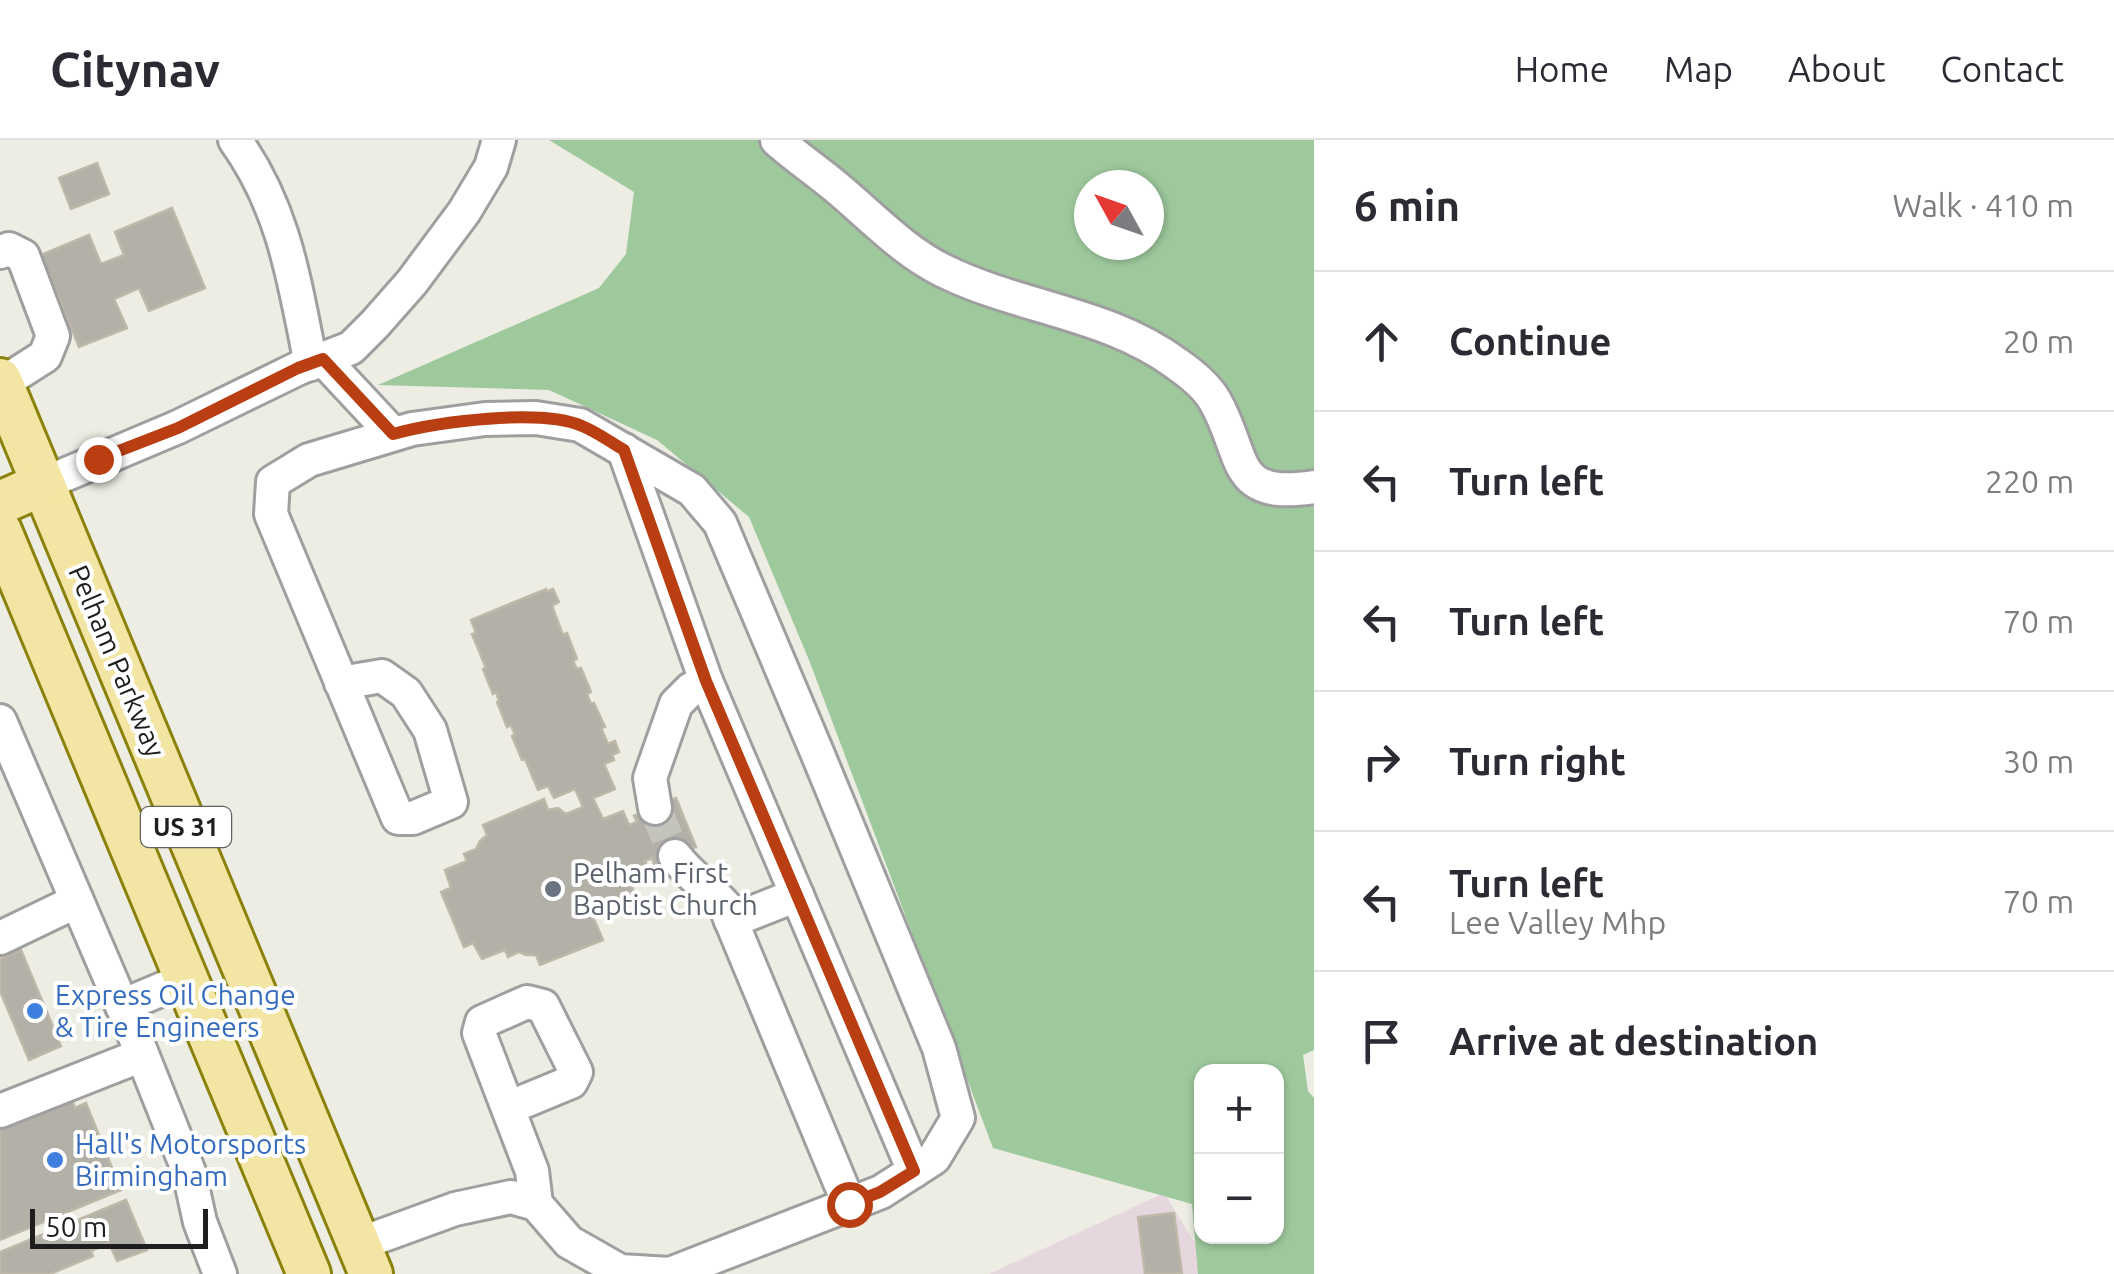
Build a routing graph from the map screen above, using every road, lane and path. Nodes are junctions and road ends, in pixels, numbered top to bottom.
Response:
1 (235, 140) edge
2 (499, 140) edge
3 (776, 140) edge
4 (0, 252) edge
5 (317, 361) junction
6 (1, 382) edge
7 (393, 434) junction
8 (624, 450) junction
9 (43, 484) junction
10 (1314, 487) edge
11 (0, 502) edge
12 (0, 531) edge
13 (706, 681) junction
14 (342, 683) dead end
15 (0, 720) edge
16 (655, 808) tunnel mouth
17 (676, 856) tunnel mouth
18 (796, 895) junction
19 (76, 901) junction
20 (731, 921) junction
21 (0, 938) edge
22 (240, 957) junction
23 (186, 979) junction
24 (122, 1006) junction
25 (142, 1055) junction
26 (508, 1108) dead end
27 (0, 1111) edge
28 (914, 1171) junction
29 (536, 1204) junction
30 (849, 1204) junction
31 (365, 1259) edge
32 (220, 1274) edge
33 (309, 1274) edge
34 (322, 1274) edge

1 - 5 street
2 - 5 street
3 - 10 street
4 - 6 street
5 - 7 street
5 - 9 street
6 - 9 main road, Pelham Parkway / US 31
7 - 8 street
7 - 14 street
8 - 13 street
8 - 28 street
9 - 11 main road
9 - 22 main road, Pelham Parkway / US 31
12 - 23 main road, Pelham Parkway / US 31
13 - 16 street
13 - 18 street
15 - 19 street
17 - 20 street
18 - 20 street
18 - 28 street
19 - 21 street
19 - 24 street
20 - 30 street
22 - 23 main road
22 - 31 main road, Pelham Parkway / US 31
23 - 24 street
23 - 33 main road, Pelham Parkway / US 31
24 - 25 street
25 - 27 street
25 - 32 street
26 - 29 street
28 - 30 street
29 - 30 street
29 - 31 street
31 - 34 main road

